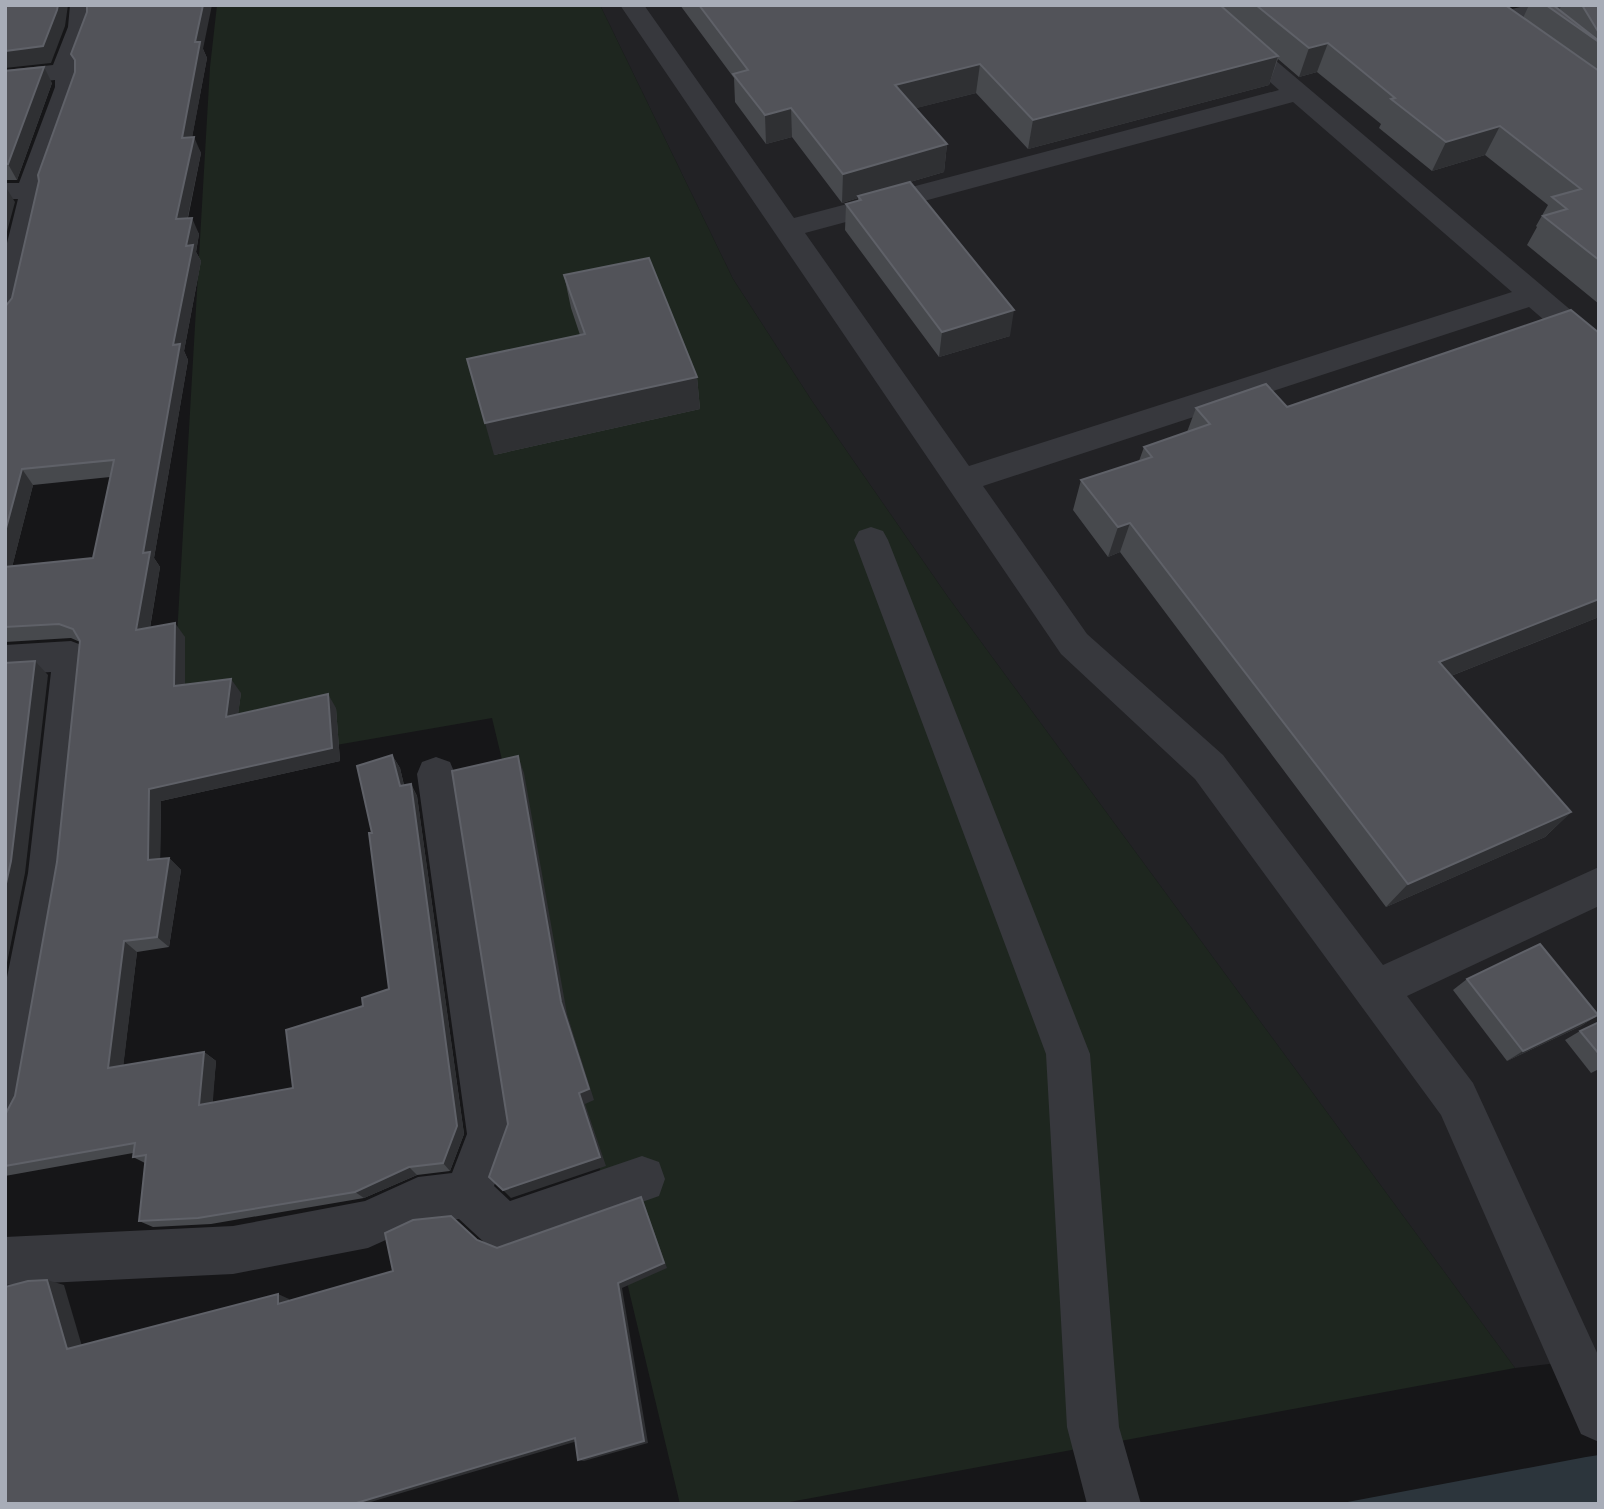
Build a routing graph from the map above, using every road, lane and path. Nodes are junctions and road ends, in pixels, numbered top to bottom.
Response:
1 (82, 5) edge
2 (632, 5) edge
3 (1195, 5) edge
4 (1469, 5) edge
5 (1564, 5) edge
6 (1493, 20) junction
7 (1525, 41) edge
8 (64, 70) junction
9 (5, 78) edge
10 (1297, 93) junction
11 (18, 191) edge
12 (787, 229) junction
13 (1533, 295) junction
14 (6, 308) edge
15 (1599, 351) edge
16 (961, 481) junction
17 (871, 540) dead end
18 (5, 660) edge
19 (436, 774) dead end
20 (1599, 886) edge
21 (1376, 989) junction
22 (5, 1104) edge
23 (642, 1179) dead end
24 (467, 1194) junction
25 (5, 1261) edge
26 (1599, 1416) edge
27 (1112, 1498) edge

1 - 8 street
2 - 12 street
3 - 10 street
4 - 6 street
5 - 6 street
6 - 7 street
8 - 9 street
8 - 11 street
10 - 12 street
10 - 13 street
11 - 14 street
12 - 16 street
13 - 15 street
13 - 16 street
16 - 21 street
17 - 27 street
18 - 22 street
19 - 24 street
20 - 21 street
21 - 26 street
23 - 24 street
24 - 25 street

